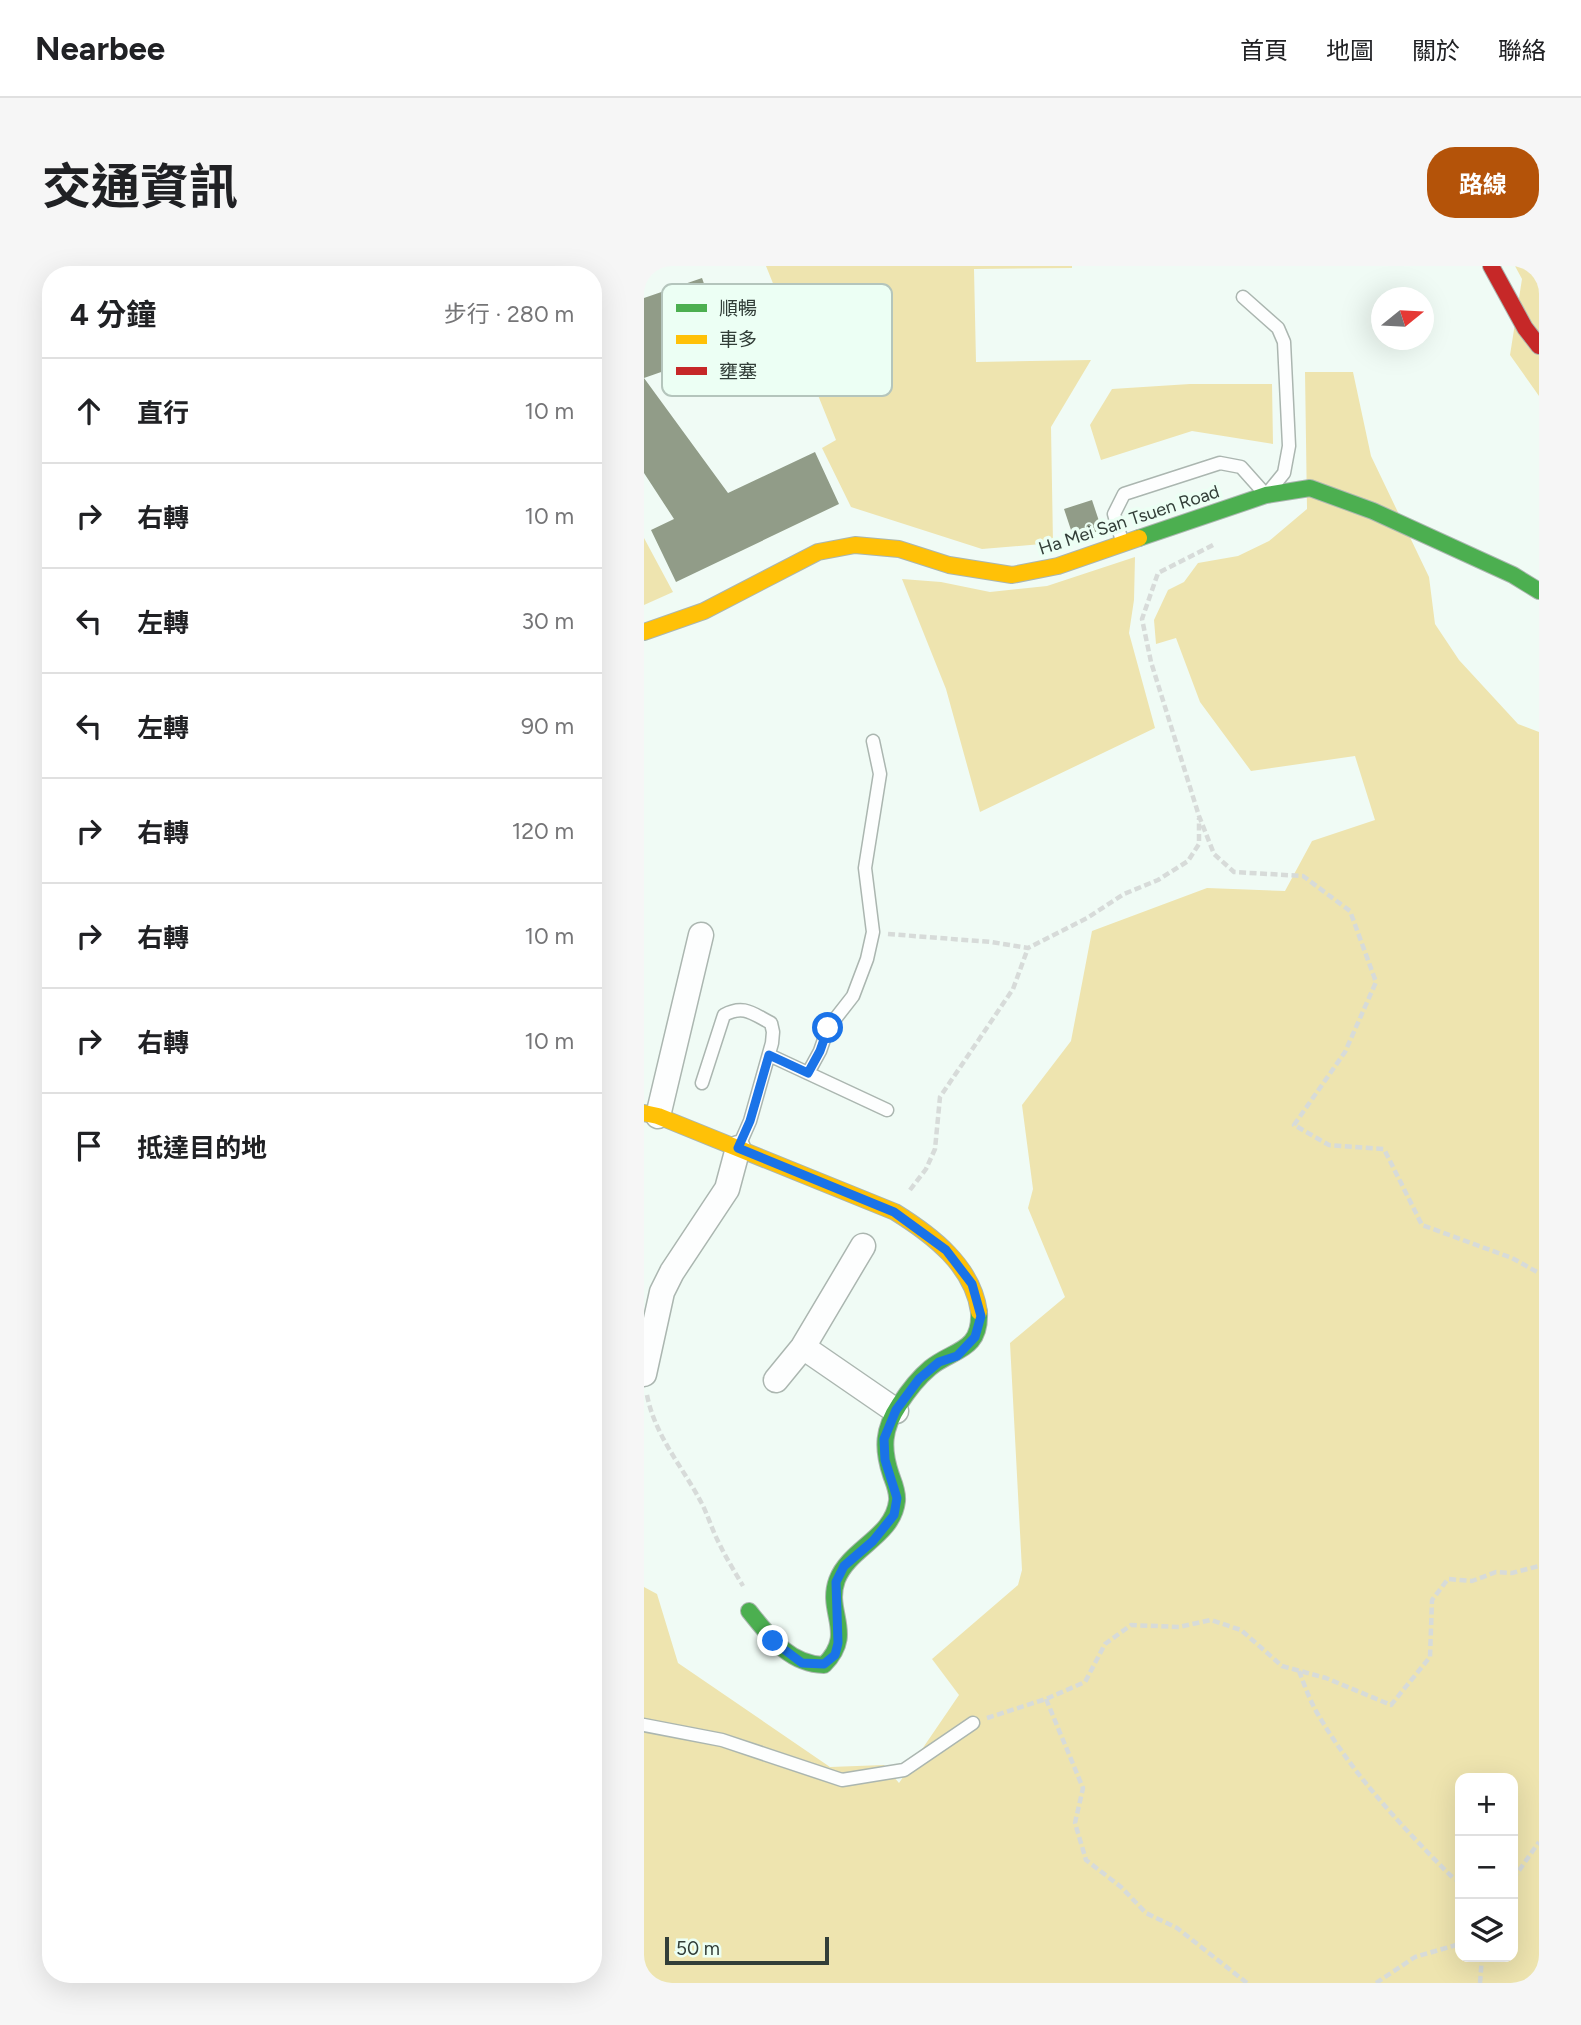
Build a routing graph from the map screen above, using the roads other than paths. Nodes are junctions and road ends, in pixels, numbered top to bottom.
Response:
1 (1491, 266) edge
2 (1242, 297) dead end
3 (1539, 346) edge
4 (1266, 495) junction
5 (1123, 544) junction
6 (1539, 591) edge
7 (644, 632) edge
8 (873, 741) dead end
9 (701, 935) dead end
10 (769, 1055) junction
11 (808, 1073) junction
12 (702, 1083) dead end
13 (887, 1110) dead end
14 (651, 1114) edge
15 (738, 1148) junction
16 (863, 1247) dead end
17 (803, 1347) junction
18 (644, 1374) edge
19 (776, 1380) dead end
20 (896, 1410) junction
21 (749, 1611) road end
22 (973, 1723) road end
23 (644, 1725) edge

1 - 3 street
2 - 4 lane
4 - 5 street, Ha Mei San Tsuen Road
4 - 5 lane
4 - 6 street, Ha Mei San Tsuen Road
5 - 7 street, Ha Mei San Tsuen Road
8 - 11 lane
9 - 14 street
10 - 11 lane
10 - 12 lane
10 - 15 lane
11 - 13 lane
14 - 15 street
15 - 18 street
15 - 20 street
16 - 17 street
17 - 19 street
17 - 20 street
20 - 21 street
22 - 23 lane

